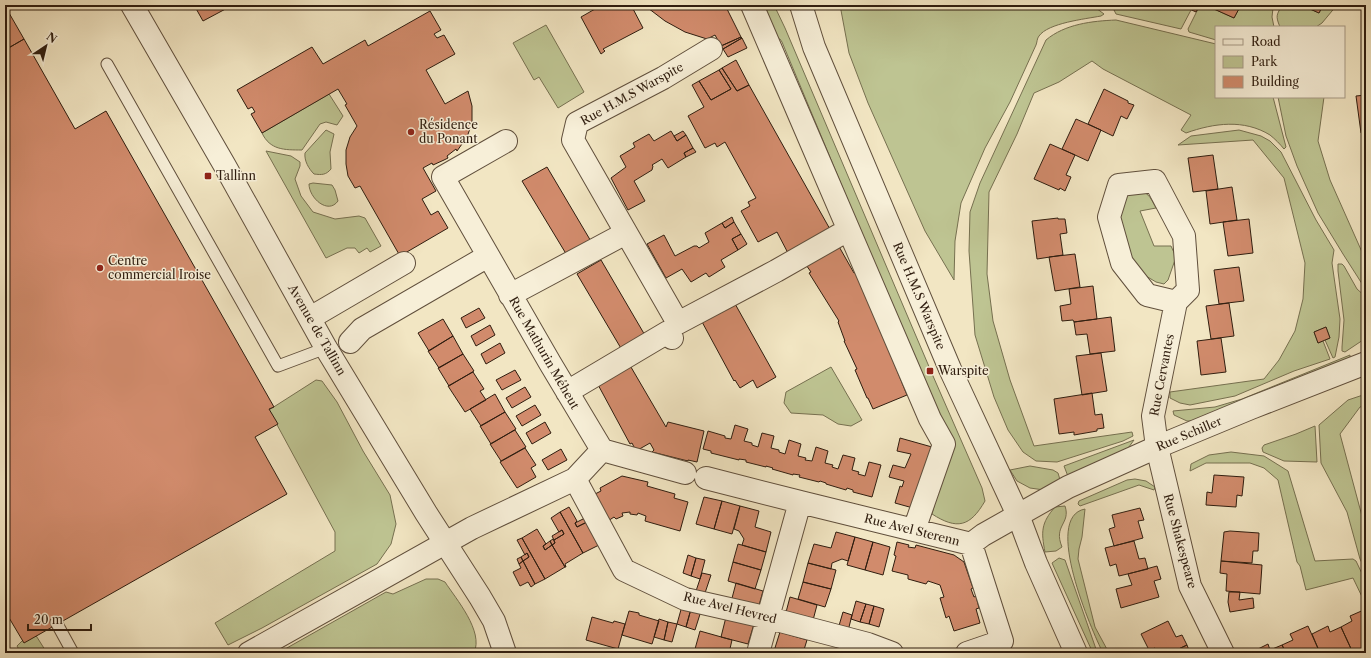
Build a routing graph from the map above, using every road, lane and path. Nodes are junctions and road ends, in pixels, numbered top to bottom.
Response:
1 (132, 5) edge
2 (787, 5) edge
3 (801, 5) edge
4 (754, 10) edge
5 (814, 47) junction
6 (711, 49) dead end
7 (107, 64) dead end
8 (506, 141) dead end
9 (848, 230) junction
10 (626, 233) junction
11 (488, 256) junction
12 (404, 263) dead end
13 (510, 295) junction
14 (1176, 302) junction
15 (310, 318) junction
16 (672, 338) dead end
17 (350, 342) dead end
18 (326, 348) junction
19 (1366, 363) edge
20 (567, 392) junction
21 (1157, 447) junction
22 (602, 450) junction
23 (684, 473) dead end
24 (706, 478) dead end
25 (575, 479) junction
26 (800, 502) junction
27 (1018, 515) junction
28 (914, 530) junction
29 (445, 543) junction
30 (971, 544) junction
31 (769, 618) junction
32 (56, 622) dead end
33 (73, 653) edge
34 (249, 653) edge
35 (505, 653) edge
36 (758, 653) edge
37 (892, 653) edge
38 (968, 653) edge
39 (1076, 653) edge
40 (1223, 653) edge

1 - 15 street, Avenue de Tallinn
2 - 5 street, Rue H.M.S Warspite
3 - 5 street, Rue H.M.S Warspite
4 - 9 street
5 - 27 street, Rue H.M.S Warspite
6 - 10 street, Rue H.M.S Warspite
7 - 18 lane
8 - 11 street, Rue Mathurin Méheut
9 - 10 street, Rue H.M.S Warspite
9 - 28 street
10 - 13 street
11 - 13 street, Rue Mathurin Méheut
11 - 17 street
12 - 15 street
13 - 20 street, Rue Mathurin Méheut
14 - 14 street, Rue Cervantes
14 - 21 street, Rue Cervantes
15 - 18 street, Avenue de Tallinn
16 - 20 street
18 - 29 street, Avenue de Tallinn
19 - 21 street, Rue Schiller
20 - 22 street, Rue Mathurin Méheut
21 - 27 street, Rue Schiller
21 - 40 street, Rue Shakespeare
22 - 23 street
22 - 25 street
24 - 26 street, Rue Avel Sterenn
25 - 29 street
25 - 31 street, Rue Avel Hevred
26 - 28 street, Rue Avel Sterenn
26 - 31 street
27 - 30 street, Rue Avel Sterenn
27 - 39 street, Rue H.M.S Warspite
28 - 30 street, Rue Avel Sterenn
29 - 34 street
29 - 35 street, Avenue de Tallinn
30 - 38 street
31 - 36 street
31 - 37 street, Rue Avel Hevred
32 - 33 lane

